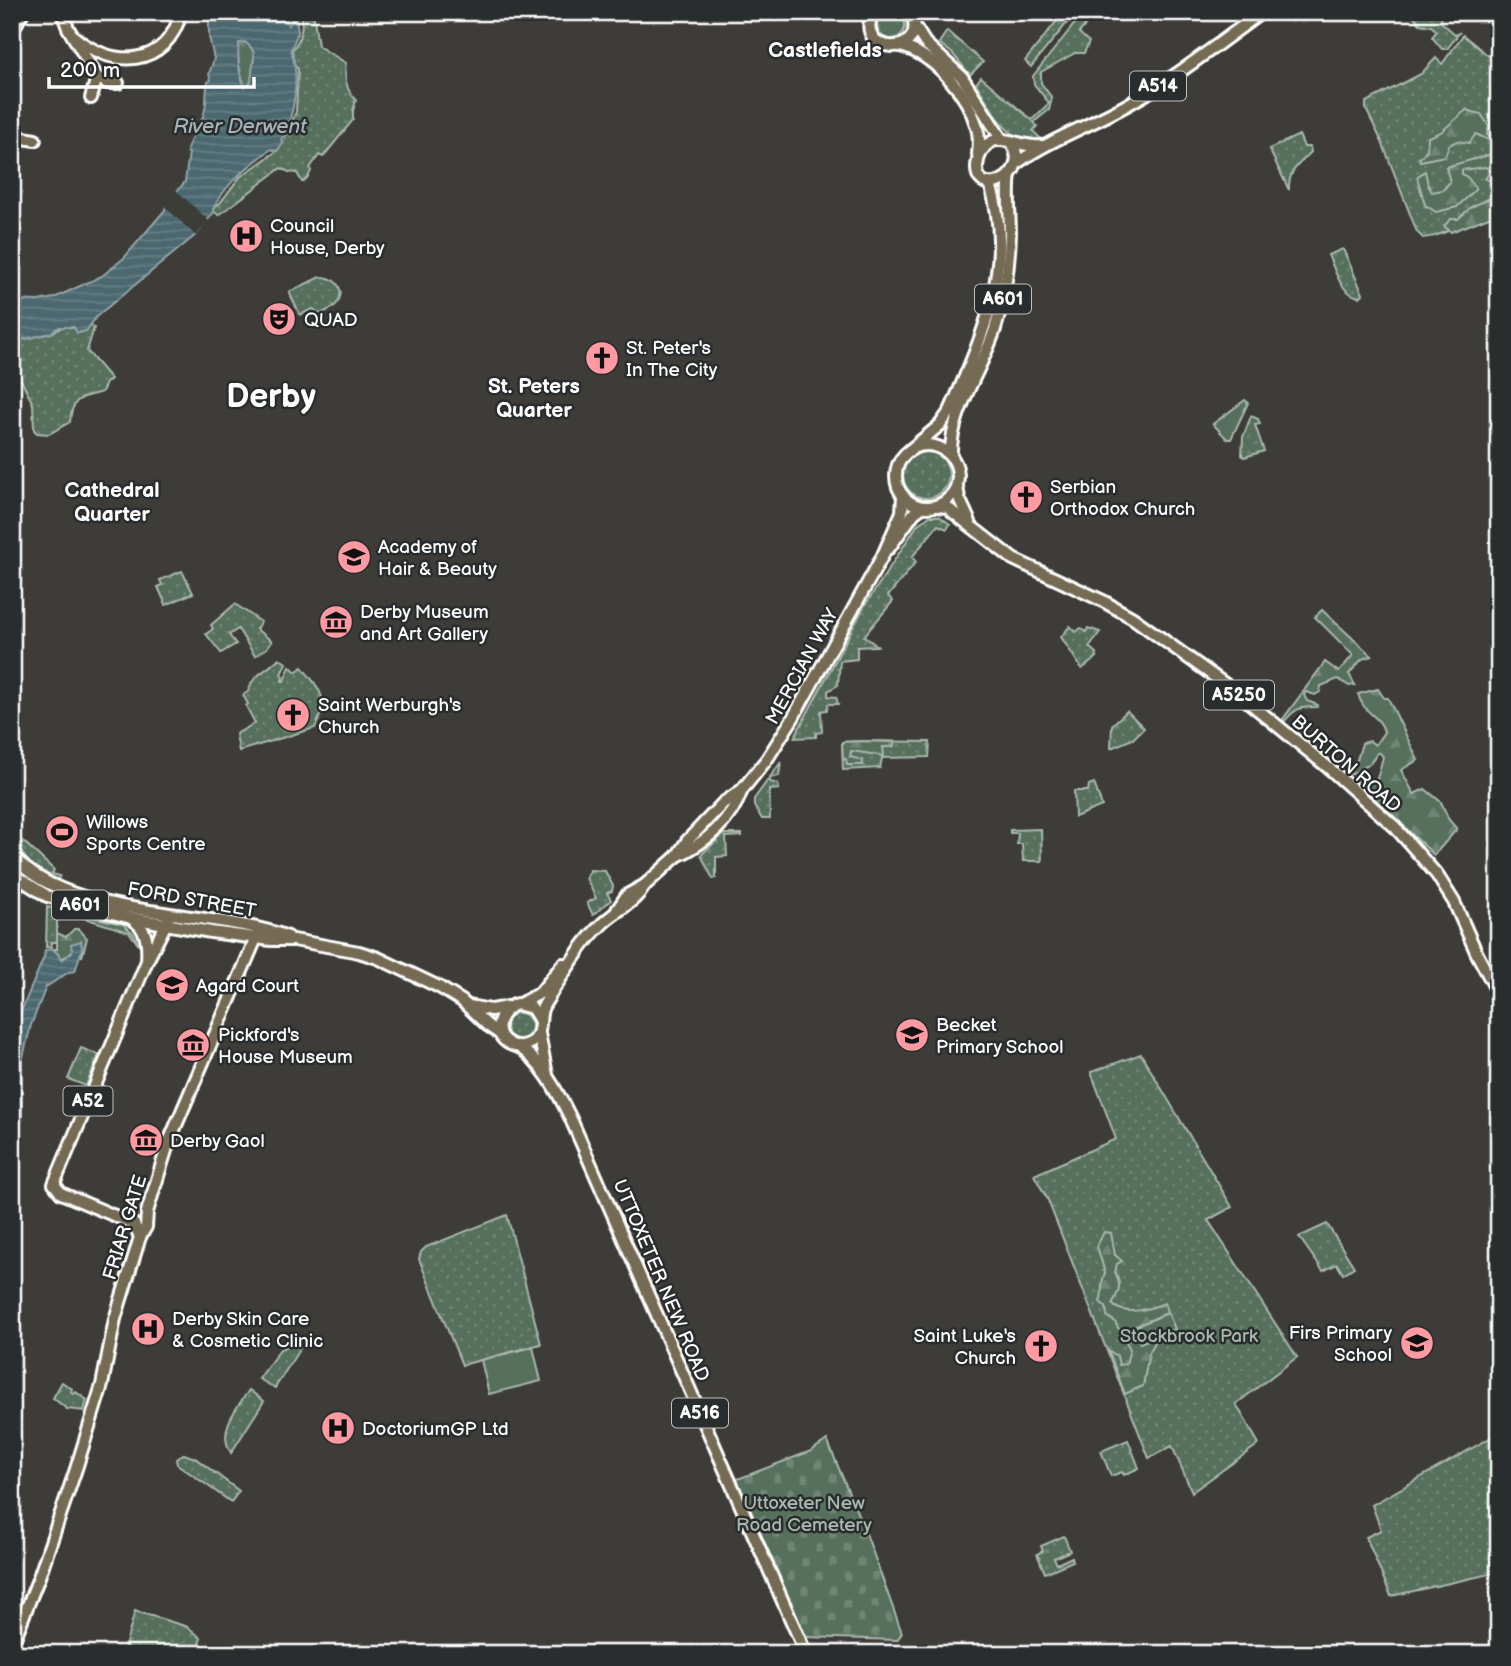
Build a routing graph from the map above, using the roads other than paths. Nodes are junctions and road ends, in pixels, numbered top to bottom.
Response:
1 (23, 12) edge
2 (62, 12) edge
3 (181, 12) edge
4 (862, 12) edge
5 (873, 12) edge
6 (1262, 12) edge
7 (912, 13) edge
8 (870, 26) junction
9 (915, 26) junction
10 (12, 31) edge
11 (73, 36) junction
12 (900, 46) junction
13 (97, 77) junction
14 (118, 83) dead end
15 (91, 97) dead end
16 (12, 136) edge
17 (35, 141) dead end
18 (1006, 141) junction
19 (1046, 145) junction
20 (977, 162) junction
21 (1017, 163) junction
22 (1010, 174) junction
23 (988, 183) junction
24 (910, 450) junction
25 (953, 458) junction
26 (957, 485) junction
27 (903, 496) junction
28 (938, 506) junction
29 (922, 507) junction
30 (972, 525) junction
31 (883, 555) junction
32 (12, 855) edge
33 (12, 874) edge
34 (175, 914) junction
35 (131, 918) junction
36 (165, 925) junction
37 (258, 934) junction
38 (572, 958) junction
39 (147, 961) junction
40 (1499, 995) edge
41 (514, 1005) junction
42 (468, 1006) junction
43 (540, 1021) junction
44 (539, 1033) junction
45 (500, 1034) junction
46 (518, 1046) junction
47 (548, 1077) junction
48 (147, 1212) junction
49 (134, 1224) junction
50 (140, 1237) junction
51 (12, 1645) edge
52 (806, 1654) edge

1 - 10 main road
2 - 11 main road
3 - 11 main road
4 - 8 main road, A601
5 - 8 main road
6 - 19 main road, A514
7 - 9 main road
8 - 12 main road, A601
9 - 12 main road
9 - 18 main road
11 - 13 main road
12 - 20 main road, A601
13 - 14 main road
13 - 15 main road
16 - 17 main road
18 - 19 main road
18 - 20 main road
18 - 21 main road
19 - 21 main road, A514
20 - 23 main road, A601
21 - 22 main road, A601
22 - 23 main road
22 - 25 main road, A601
23 - 24 main road, A601
24 - 25 main road
24 - 27 main road, A601
25 - 26 main road, A601
26 - 28 main road
26 - 30 main road, BURTON ROAD / A5250
27 - 29 main road
27 - 31 main road, MERCIAN WAY / A601
28 - 29 main road
28 - 30 main road, BURTON ROAD / A5250
29 - 31 main road, MERCIAN WAY / A601
30 - 40 main road, BURTON ROAD / A5250
31 - 38 main road, MERCIAN WAY / A601
32 - 34 main road, FORD STREET / A601
33 - 35 main road, FORD STREET / A601
34 - 36 main road
34 - 37 main road, FORD STREET / A601
35 - 36 main road, FORD STREET / A601
35 - 39 main road
36 - 37 main road, FORD STREET / A601
36 - 39 main road
37 - 42 main road, A601
37 - 48 main road, FRIAR GATE
38 - 41 main road, MERCIAN WAY / A601
38 - 43 main road, MERCIAN WAY / A601
39 - 49 main road, A52
41 - 42 main road, A601
41 - 43 main road
41 - 45 main road
42 - 45 main road, A601
43 - 44 main road, A601
44 - 46 main road
44 - 47 main road, UTTOXETER NEW ROAD / A516
45 - 46 main road, A601
46 - 47 main road, UTTOXETER NEW ROAD / A516
47 - 52 main road, UTTOXETER NEW ROAD / A516
48 - 49 main road
48 - 50 main road, FRIAR GATE
49 - 50 main road
50 - 51 main road, FRIAR GATE

